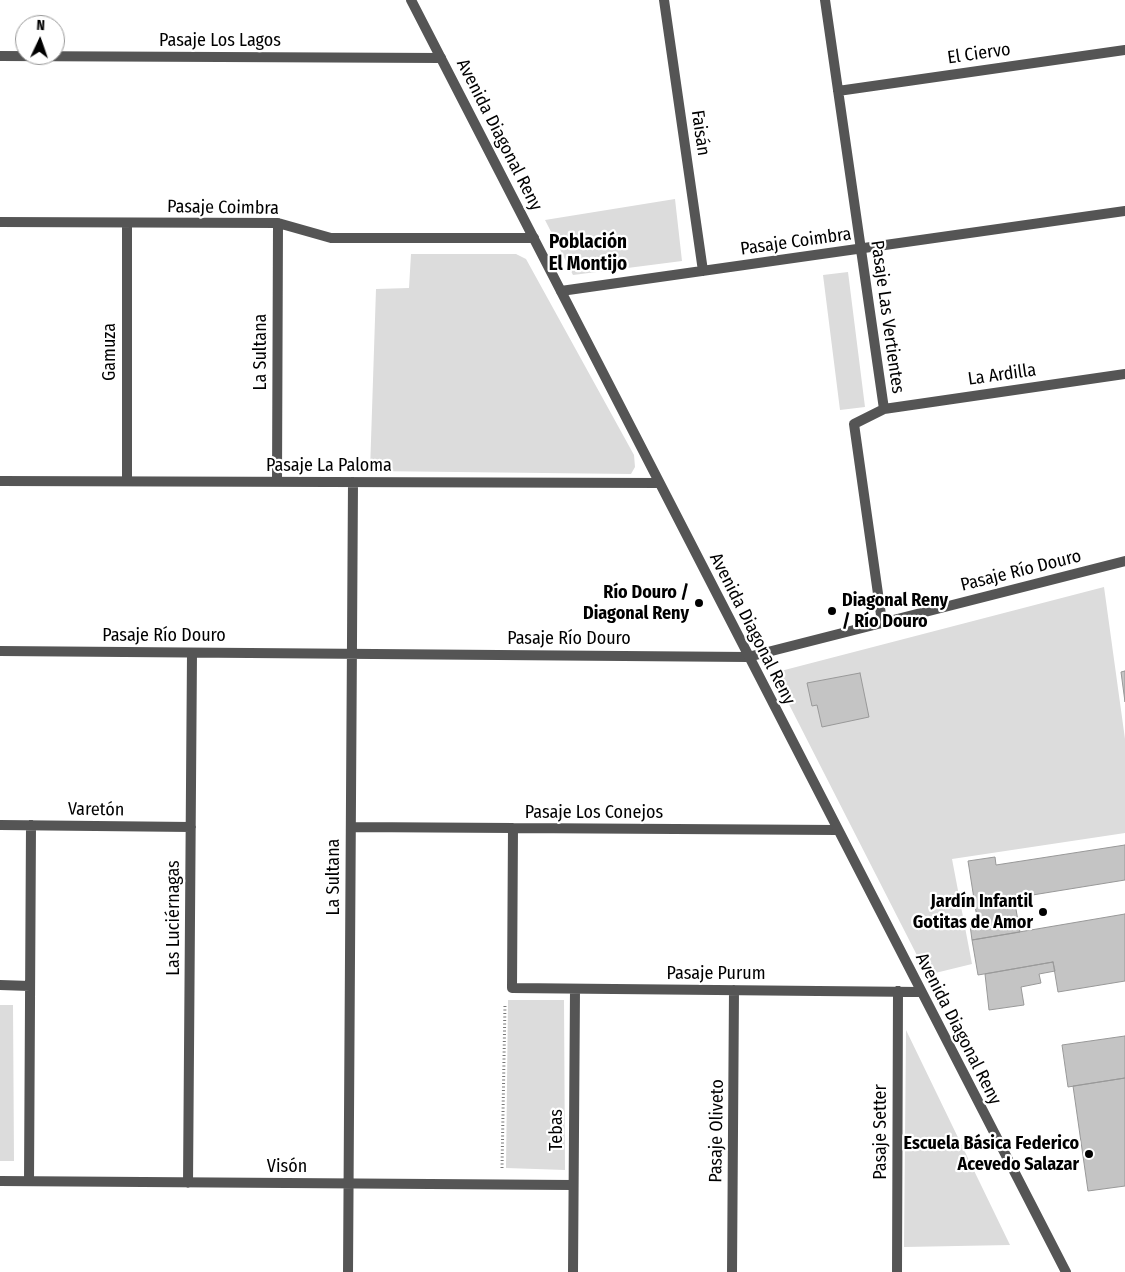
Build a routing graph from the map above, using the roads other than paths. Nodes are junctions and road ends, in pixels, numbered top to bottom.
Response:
1 (410, 0) edge
2 (664, 0) edge
3 (825, 0) edge
4 (1125, 50) edge
5 (0, 56) edge
6 (441, 58) junction
7 (838, 91) junction
8 (1125, 211) edge
9 (0, 222) edge
10 (127, 223) junction
11 (278, 223) junction
12 (534, 238) junction
13 (860, 249) junction
14 (704, 271) junction
15 (561, 291) junction
16 (1125, 374) edge
17 (884, 409) junction
18 (0, 481) edge
19 (127, 481) junction
20 (277, 482) junction
21 (354, 482) junction
22 (659, 483) junction
23 (1125, 561) edge
24 (882, 622) junction
25 (0, 652) edge
26 (192, 653) junction
27 (352, 654) junction
28 (748, 657) junction
29 (0, 825) edge
30 (31, 825) junction
31 (191, 827) junction
32 (351, 827) junction
33 (513, 828) junction
34 (837, 830) junction
35 (0, 985) edge
36 (30, 986) junction
37 (575, 989) junction
38 (734, 990) junction
39 (898, 991) junction
40 (920, 992) junction
41 (0, 1181) edge
42 (29, 1181) junction
43 (188, 1182) junction
44 (348, 1184) junction
45 (573, 1185) junction
46 (348, 1272) edge
47 (573, 1272) edge
48 (732, 1272) edge
49 (897, 1272) edge
50 (1066, 1272) edge

1 - 6 street, Avenida Diagonal Reny
2 - 14 street, Faisán
3 - 7 street, Pasaje Las Vertientes
4 - 7 street, El Ciervo
5 - 6 street, Pasaje Los Lagos
6 - 12 street, Avenida Diagonal Reny
7 - 13 street, Pasaje Las Vertientes
8 - 13 street, Pasaje Coimbra
9 - 10 street, Pasaje Coimbra
10 - 11 street, Pasaje Coimbra
10 - 19 street, Gamuza
11 - 12 street, Pasaje Coimbra
11 - 20 street, La Sultana
12 - 15 street, Avenida Diagonal Reny
13 - 14 street, Pasaje Coimbra
13 - 17 street, Pasaje Las Vertientes
14 - 15 street, Pasaje Coimbra
15 - 22 street, Avenida Diagonal Reny
16 - 17 street, La Ardilla
17 - 24 street, Pasaje Las Vertientes
18 - 19 street, Pasaje La Paloma
19 - 20 street, Pasaje La Paloma
20 - 21 street, Pasaje La Paloma
21 - 22 street, Pasaje La Paloma
21 - 27 street, La Sultana
22 - 28 street, Avenida Diagonal Reny
23 - 24 street, Pasaje Río Douro
24 - 28 street, Pasaje Río Douro
25 - 26 street, Pasaje Río Douro
26 - 27 street, Pasaje Río Douro
26 - 31 street, Las Luciérnagas
27 - 28 street, Pasaje Río Douro
27 - 32 street, La Sultana
28 - 34 street, Avenida Diagonal Reny
29 - 30 street, Varetón
30 - 31 street, Varetón
30 - 36 street
31 - 43 street, Las Luciérnagas
32 - 33 street, Pasaje Los Conejos
32 - 44 street, La Sultana
33 - 34 street, Pasaje Los Conejos
33 - 37 street, Pasaje Purum
34 - 40 street, Avenida Diagonal Reny
35 - 36 street
36 - 42 street
37 - 38 street, Pasaje Purum
37 - 45 street, Tebas
38 - 39 street, Pasaje Purum
38 - 48 street, Pasaje Oliveto
39 - 40 street, Pasaje Purum
39 - 49 street, Pasaje Setter
40 - 50 street, Avenida Diagonal Reny
41 - 42 street, Visón
42 - 43 street, Visón
43 - 44 street, Visón
44 - 45 street, Visón
44 - 46 street, La Sultana
45 - 47 street, Tebas

